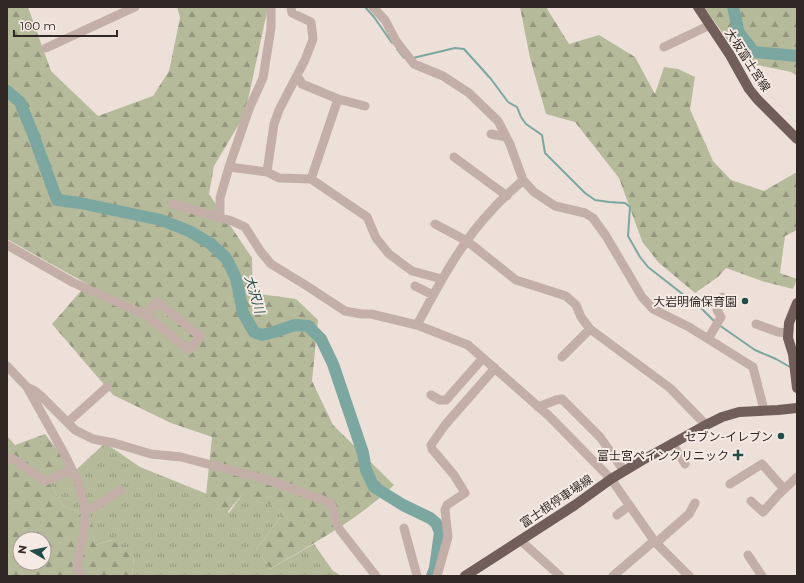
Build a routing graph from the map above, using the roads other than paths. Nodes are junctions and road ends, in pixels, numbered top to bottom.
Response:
1 (135, 7) edge
2 (271, 7) edge
3 (291, 7) edge
4 (373, 7) edge
5 (698, 7) edge
6 (710, 25) junction
7 (664, 47) dead end
8 (46, 48) dead end
9 (297, 75) junction
10 (338, 99) junction
11 (365, 106) dead end
12 (491, 134) dead end
13 (506, 137) junction
14 (797, 140) edge
15 (454, 157) dead end
16 (229, 168) junction
17 (267, 172) junction
18 (311, 179) junction
19 (523, 180) junction
20 (507, 196) junction
21 (173, 204) dead end
22 (220, 218) junction
23 (436, 224) dead end
24 (467, 241) junction
25 (7, 245) edge
26 (442, 279) junction
27 (415, 286) dead end
28 (433, 295) junction
29 (722, 297) dead end
30 (797, 303) edge
31 (146, 315) junction
32 (756, 324) dead end
33 (417, 325) junction
34 (590, 329) junction
35 (788, 333) junction
36 (708, 339) junction
37 (562, 357) dead end
38 (483, 358) junction
39 (7, 366) edge
40 (495, 368) junction
41 (27, 387) junction
42 (107, 387) dead end
43 (797, 388) edge
44 (431, 395) dead end
45 (538, 407) junction
46 (797, 408) edge
47 (764, 410) junction
48 (68, 422) junction
49 (706, 425) junction
50 (672, 443) junction
51 (7, 458) edge
52 (685, 464) dead end
53 (72, 470) junction
54 (624, 471) junction
55 (797, 477) edge
56 (611, 479) junction
57 (730, 484) dead end
58 (784, 489) junction
59 (121, 490) dead end
60 (751, 501) dead end
61 (695, 503) dead end
62 (629, 506) junction
63 (85, 509) junction
64 (617, 515) dead end
65 (404, 528) dead end
66 (520, 540) junction
67 (655, 542) junction
68 (748, 555) dead end
69 (80, 576) edge
70 (376, 576) edge
71 (417, 576) edge
72 (437, 576) edge
73 (465, 576) edge
74 (560, 576) edge
75 (613, 576) edge
76 (689, 576) edge
77 (762, 576) edge

1 - 8 street
2 - 16 street
3 - 9 street
4 - 13 street
5 - 6 main road, 大坂富士宮線
6 - 7 street
6 - 14 main road, 大坂富士宮線
9 - 10 street
9 - 17 street
10 - 11 street
10 - 18 street
12 - 13 street
13 - 19 street
15 - 20 street
16 - 17 street
16 - 22 street
17 - 18 street
18 - 26 street
19 - 20 street
19 - 36 street
20 - 24 street
21 - 22 street
22 - 33 street
23 - 24 street
24 - 26 street
24 - 34 street
25 - 31 street
26 - 28 street
27 - 28 street
28 - 33 street
29 - 36 street
30 - 35 main road
31 - 31 street
32 - 35 street
33 - 38 street
34 - 37 street
34 - 49 street
35 - 43 main road
36 - 47 street
38 - 40 street
38 - 44 street
39 - 41 street
40 - 45 street
40 - 72 street
41 - 48 street
41 - 53 street
42 - 48 street
45 - 54 street
45 - 56 street
46 - 47 main road, 富士根停車場線
47 - 49 main road, 富士根停車場線
48 - 70 street
49 - 50 main road, 富士根停車場線
50 - 52 street
50 - 54 main road, 富士根停車場線
51 - 53 street
53 - 63 street
54 - 56 main road, 富士根停車場線
55 - 58 street
56 - 62 street
56 - 66 main road, 富士根停車場線
57 - 58 street
58 - 60 street
59 - 63 street
61 - 67 street
62 - 64 street
62 - 67 street
63 - 69 street
65 - 71 street
66 - 73 main road, 富士根停車場線
66 - 74 street
67 - 75 street
67 - 76 street
68 - 77 street

